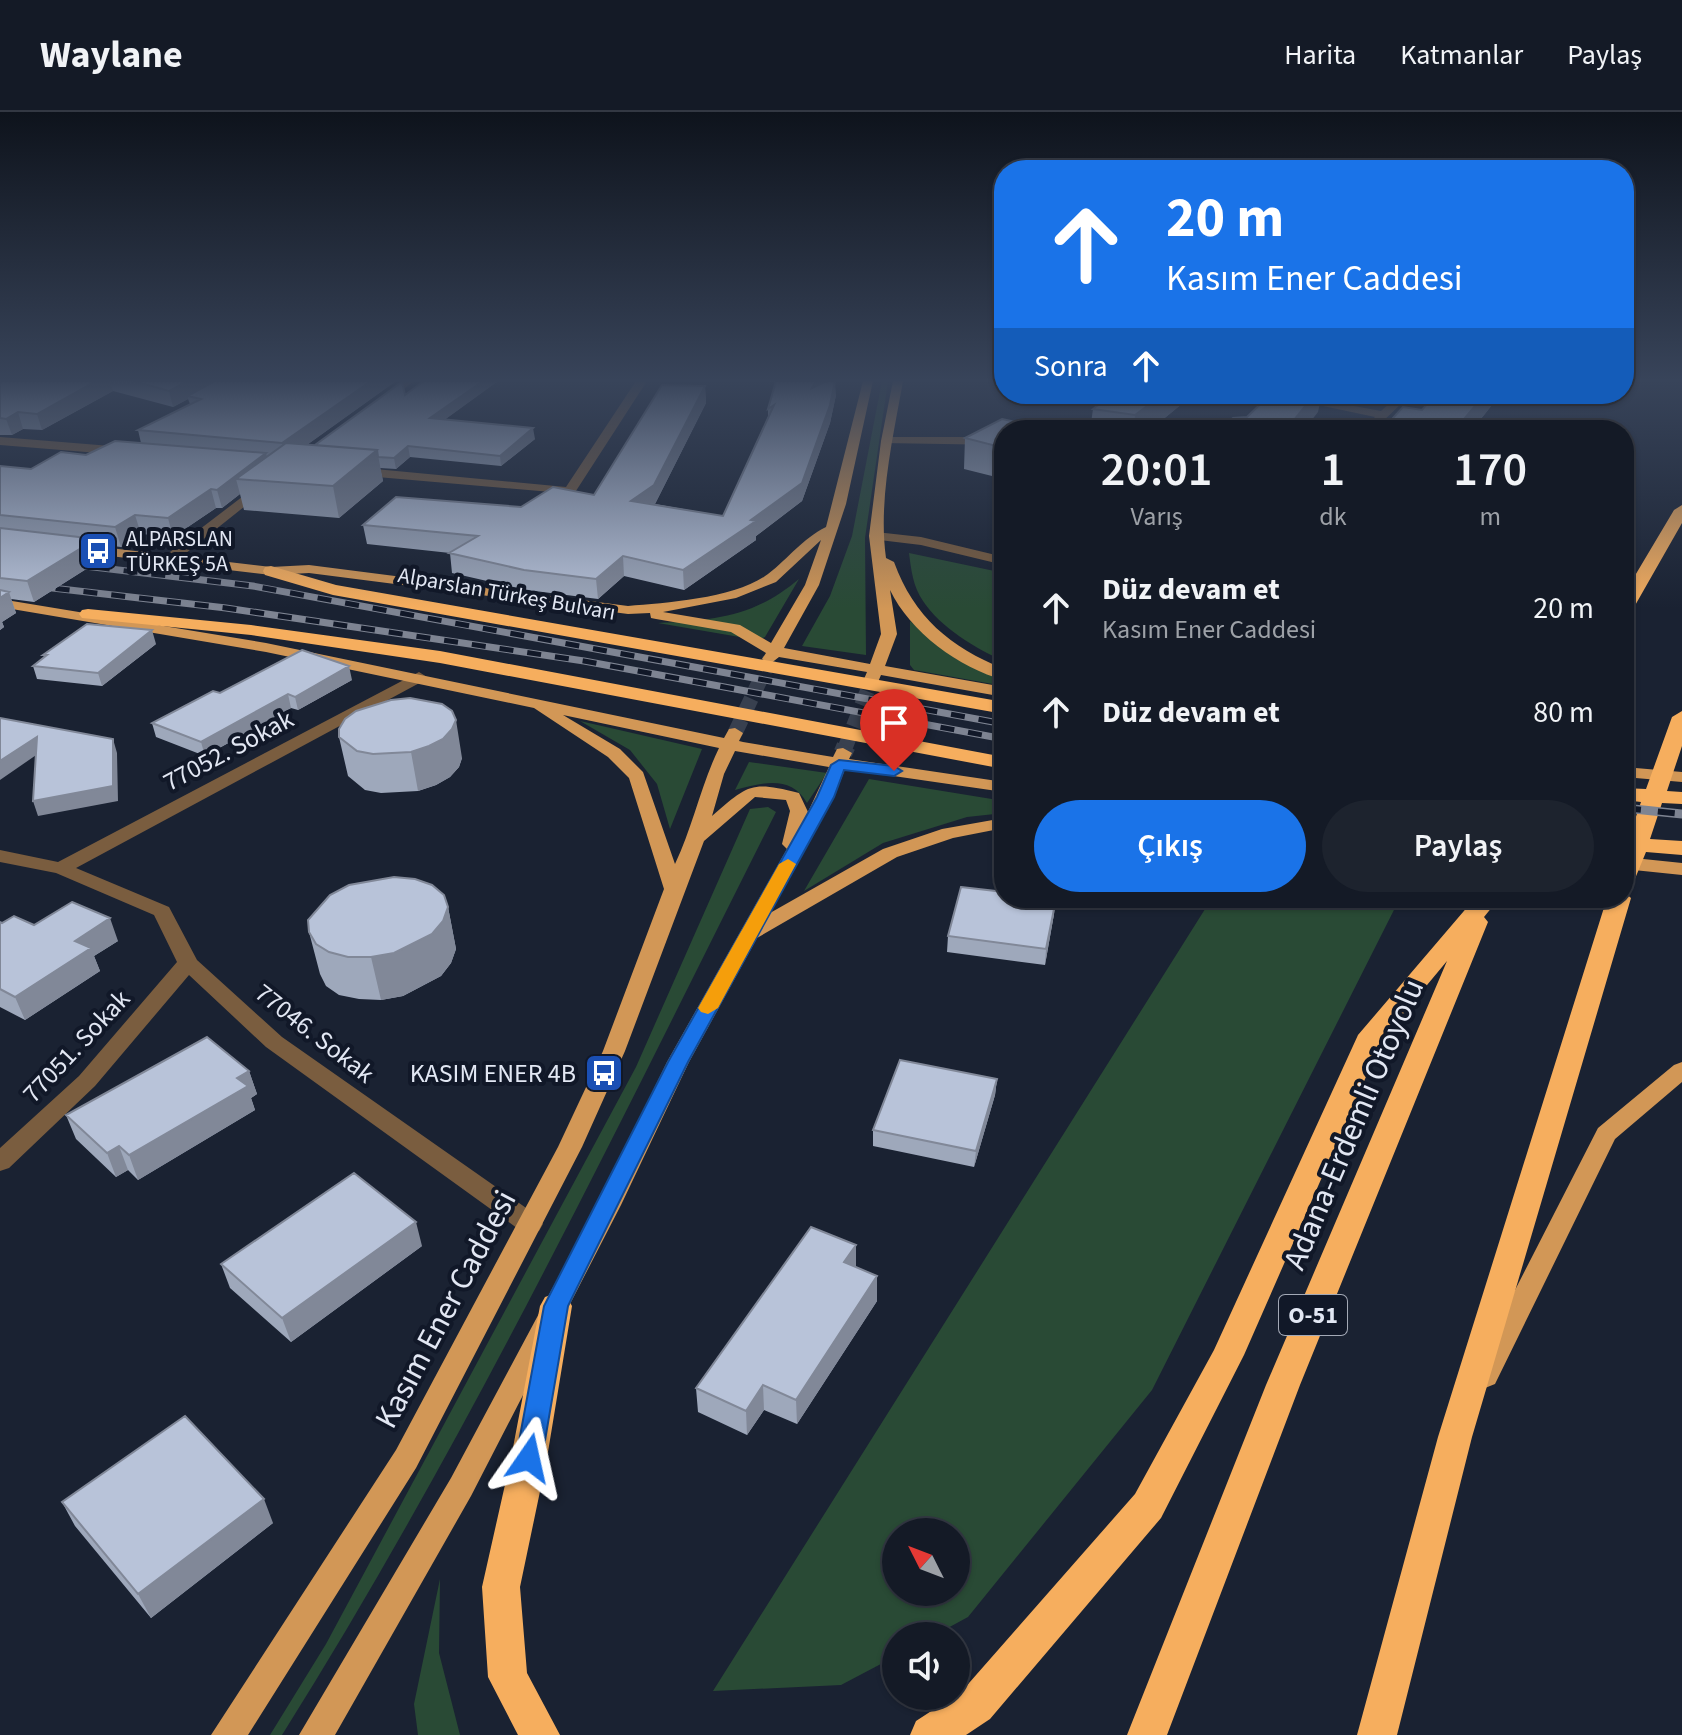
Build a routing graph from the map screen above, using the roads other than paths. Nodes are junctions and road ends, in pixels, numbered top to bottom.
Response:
1 (592, 457) edge
2 (849, 457) edge
3 (885, 457) edge
4 (340, 469) edge
5 (273, 479) edge
6 (1682, 510) edge
7 (831, 529) junction
8 (876, 536) junction
9 (56, 546) edge
10 (171, 558) junction
11 (994, 559) edge
12 (271, 571) junction
13 (1634, 592) edge
14 (0, 603) edge
15 (628, 610) junction
16 (88, 614) junction
17 (772, 655) junction
18 (994, 670) edge
19 (874, 674) junction
20 (419, 677) junction
21 (994, 691) edge
22 (530, 702) junction
23 (994, 706) edge
24 (1682, 717) edge
25 (732, 739) junction
26 (841, 759) junction
27 (994, 761) edge
28 (1634, 773) edge
29 (1682, 777) edge
30 (994, 785) edge
31 (1634, 795) edge
32 (1682, 798) edge
33 (994, 825) edge
34 (696, 839) junction
35 (1634, 844) edge
36 (1682, 848) edge
37 (1634, 853) edge
38 (0, 856) edge
39 (1634, 864) edge
40 (61, 868) junction
41 (1682, 869) edge
42 (784, 870) junction
43 (674, 889) junction
44 (1478, 908) edge
45 (1482, 908) edge
46 (1616, 908) edge
47 (749, 934) junction
48 (188, 963) junction
49 (1682, 1070) edge
50 (0, 1162) edge
51 (530, 1224) junction
52 (556, 1306) junction
53 (1455, 1437) junction
54 (228, 1735) edge
55 (316, 1735) edge
56 (540, 1735) edge
57 (930, 1735) edge
58 (1147, 1735) edge
59 (1377, 1735) edge

1 - 4 street
2 - 7 main road
3 - 8 main road
5 - 10 street
6 - 13 highway
7 - 15 main road
7 - 17 main road
8 - 11 street
8 - 18 main road
8 - 19 main road
9 - 10 main road, Alparslan Türkeş Bulvarı
10 - 12 main road, Alparslan Türkeş Bulvarı
12 - 15 main road
12 - 23 highway, Alparslan Türkeş Bulvarı
14 - 16 main road
15 - 17 main road, Alparslan Türkeş Bulvarı
16 - 20 main road
16 - 27 highway
17 - 19 main road, Alparslan Türkeş Bulvarı
19 - 21 main road, Alparslan Türkeş Bulvarı
20 - 22 main road
20 - 40 street, 77052. Sokak
22 - 25 main road
22 - 43 main road
24 - 37 highway
25 - 26 main road
25 - 34 main road, Kasım Ener Caddesi
26 - 30 main road
26 - 42 main road
28 - 29 main road
31 - 32 highway
33 - 47 main road
34 - 42 main road
34 - 43 main road, Kasım Ener Caddesi
35 - 36 highway
38 - 40 street
39 - 41 main road
40 - 48 street
42 - 47 main road
43 - 51 main road, Kasım Ener Caddesi
44 - 57 highway
45 - 58 highway, Adana-Erdemli Otoyolu / O-51
46 - 53 highway
47 - 52 main road
48 - 50 street, 77051. Sokak
48 - 51 street, 77046. Sokak
49 - 53 main road
51 - 54 main road, Kasım Ener Caddesi
52 - 55 main road
52 - 56 highway
53 - 59 highway

